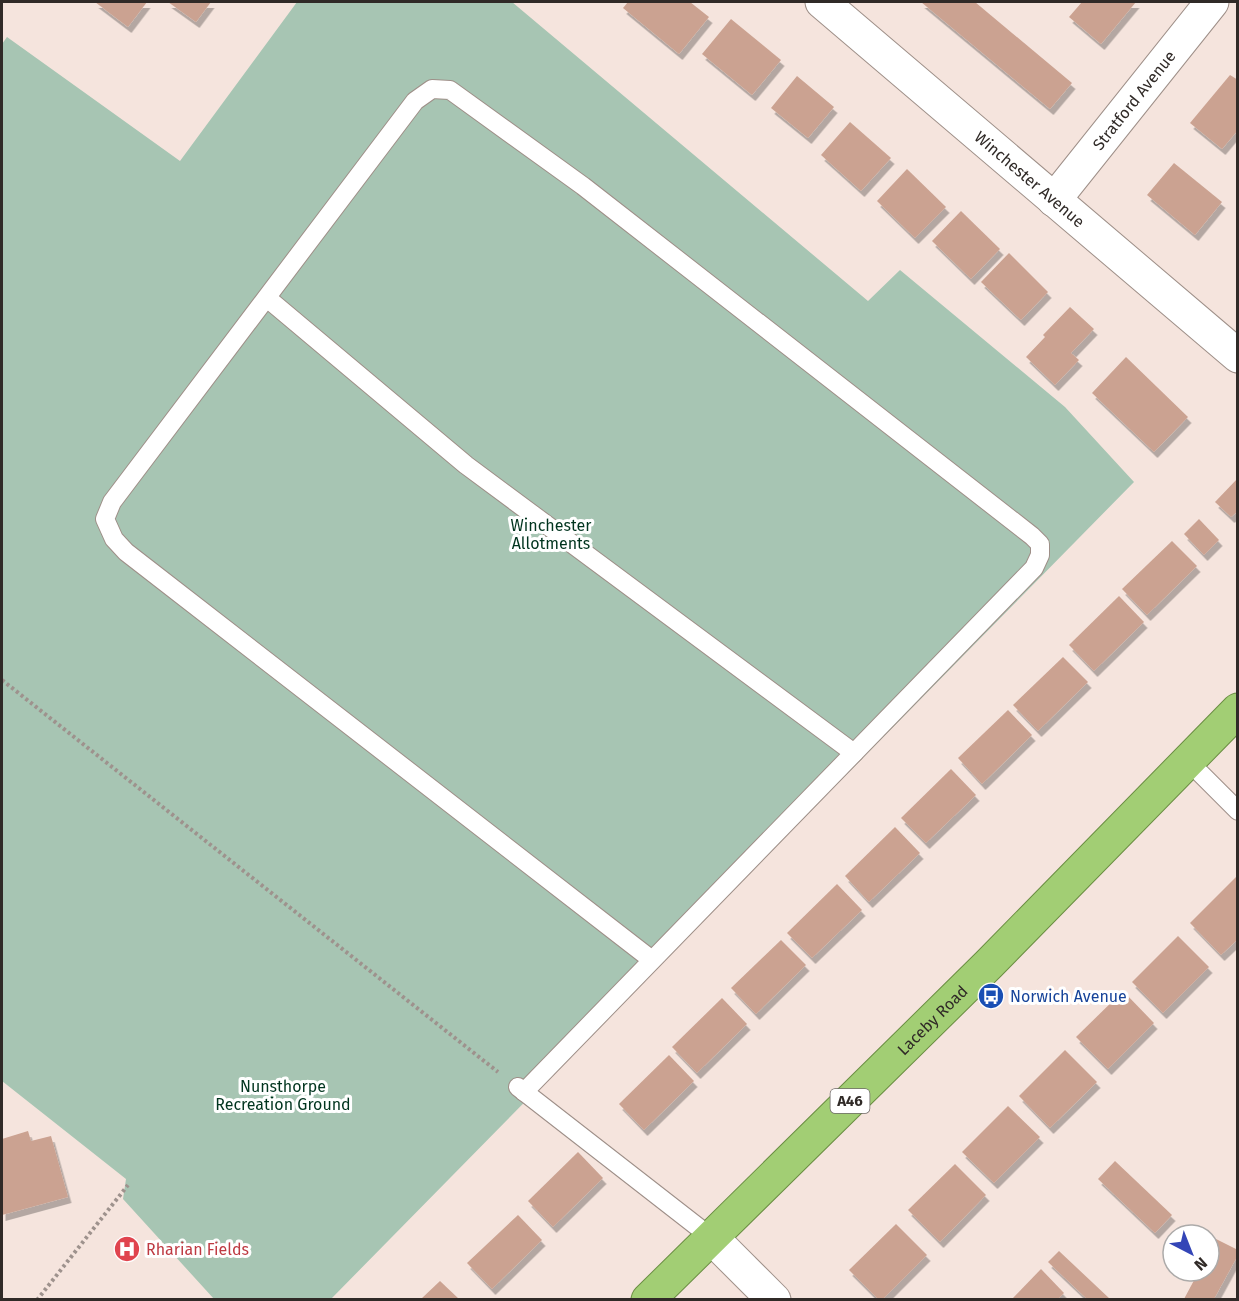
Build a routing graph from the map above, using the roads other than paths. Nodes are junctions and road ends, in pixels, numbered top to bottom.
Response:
1 (1212, 2) edge
2 (835, 6) edge
3 (1054, 200) junction
4 (267, 298) junction
5 (1238, 356) edge
6 (1238, 710) edge
7 (854, 753) junction
8 (1188, 761) junction
9 (1238, 811) edge
10 (652, 960) junction
11 (712, 1238) junction
12 (648, 1299) edge
13 (774, 1299) edge

1 - 3 street, Stratford Avenue
2 - 3 street, Winchester Avenue
3 - 5 street, Winchester Avenue
4 - 7 lane
4 - 7 lane
4 - 10 lane
6 - 8 highway, Laceby Road / A46
7 - 10 lane
8 - 9 lane
8 - 11 highway, Laceby Road / A46
10 - 11 lane
11 - 12 highway, Laceby Road / A46
11 - 13 street

